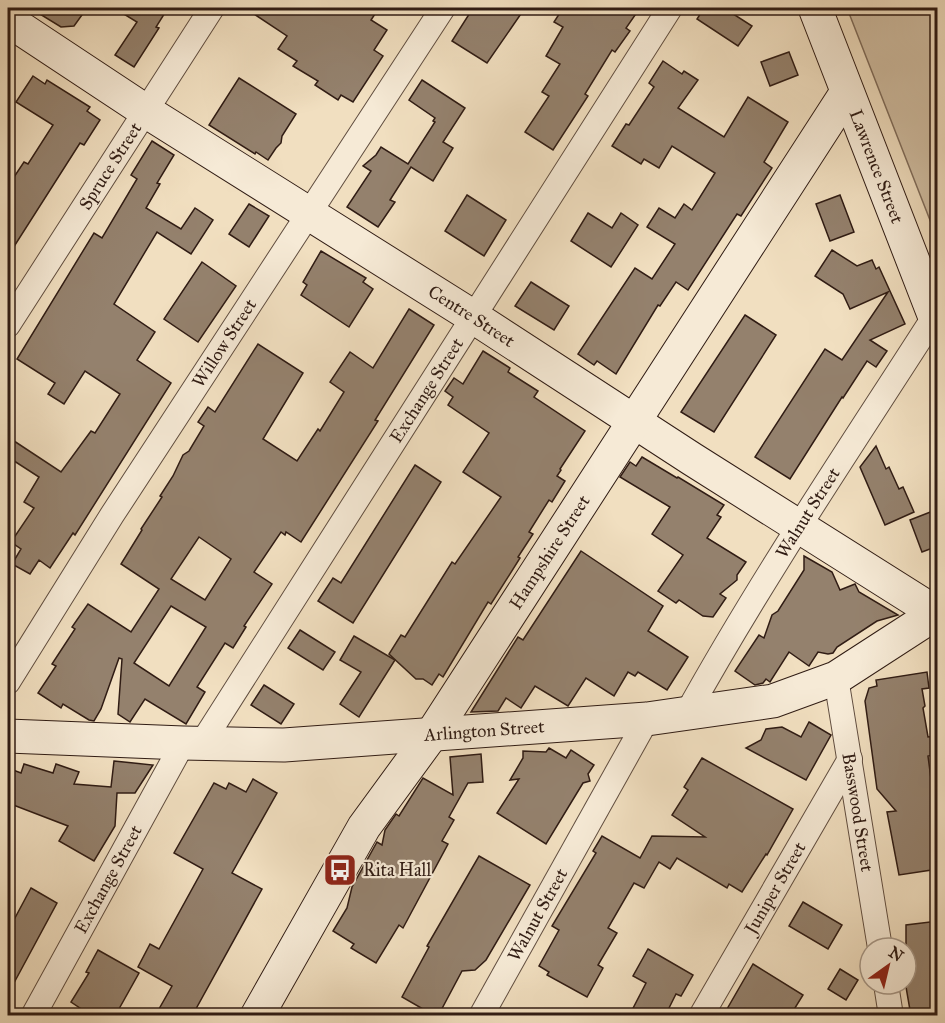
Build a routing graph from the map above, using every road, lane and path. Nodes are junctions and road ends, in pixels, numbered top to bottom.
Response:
1 (212, 8) edge
2 (443, 8) edge
3 (670, 8) edge
4 (815, 8) edge
5 (8, 20) edge
6 (847, 92) junction
7 (144, 110) junction
8 (309, 214) junction
9 (472, 316) junction
10 (936, 321) edge
11 (8, 325) edge
12 (634, 422) junction
13 (800, 527) junction
14 (937, 612) edge
15 (836, 678) junction
16 (8, 681) edge
17 (686, 715) junction
18 (647, 719) junction
19 (432, 734) junction
20 (8, 736) edge
21 (193, 743) junction
22 (849, 759) junction
23 (878, 936) edge
24 (888, 996) edge
25 (33, 1016) edge
26 (257, 1016) edge
27 (481, 1016) edge
28 (701, 1016) edge
29 (891, 1016) edge

1 - 7 street, Spruce Street
2 - 8 street, Willow Street
3 - 9 street, Exchange Street
4 - 6 street, Lawrence Street
5 - 7 street, Centre Street
6 - 10 street, Lawrence Street
6 - 12 street, Hampshire Street
7 - 8 street, Centre Street
7 - 11 street, Spruce Street
8 - 9 street, Centre Street
8 - 16 street, Willow Street
9 - 12 street, Centre Street
9 - 21 street, Exchange Street
10 - 13 street, Walnut Street
12 - 13 street, Centre Street
12 - 19 street, Hampshire Street
13 - 14 street, Centre Street
13 - 17 street, Walnut Street
14 - 15 street, Arlington Street
15 - 17 street, Arlington Street
15 - 22 street, Basswood Street
17 - 18 street, Arlington Street
18 - 19 street, Arlington Street
18 - 27 street, Walnut Street
19 - 21 street, Arlington Street
19 - 26 street, Hampshire Street
20 - 21 street, Arlington Street
21 - 25 street, Exchange Street
22 - 23 street, Basswood Street
22 - 28 street, Juniper Street
24 - 29 street

